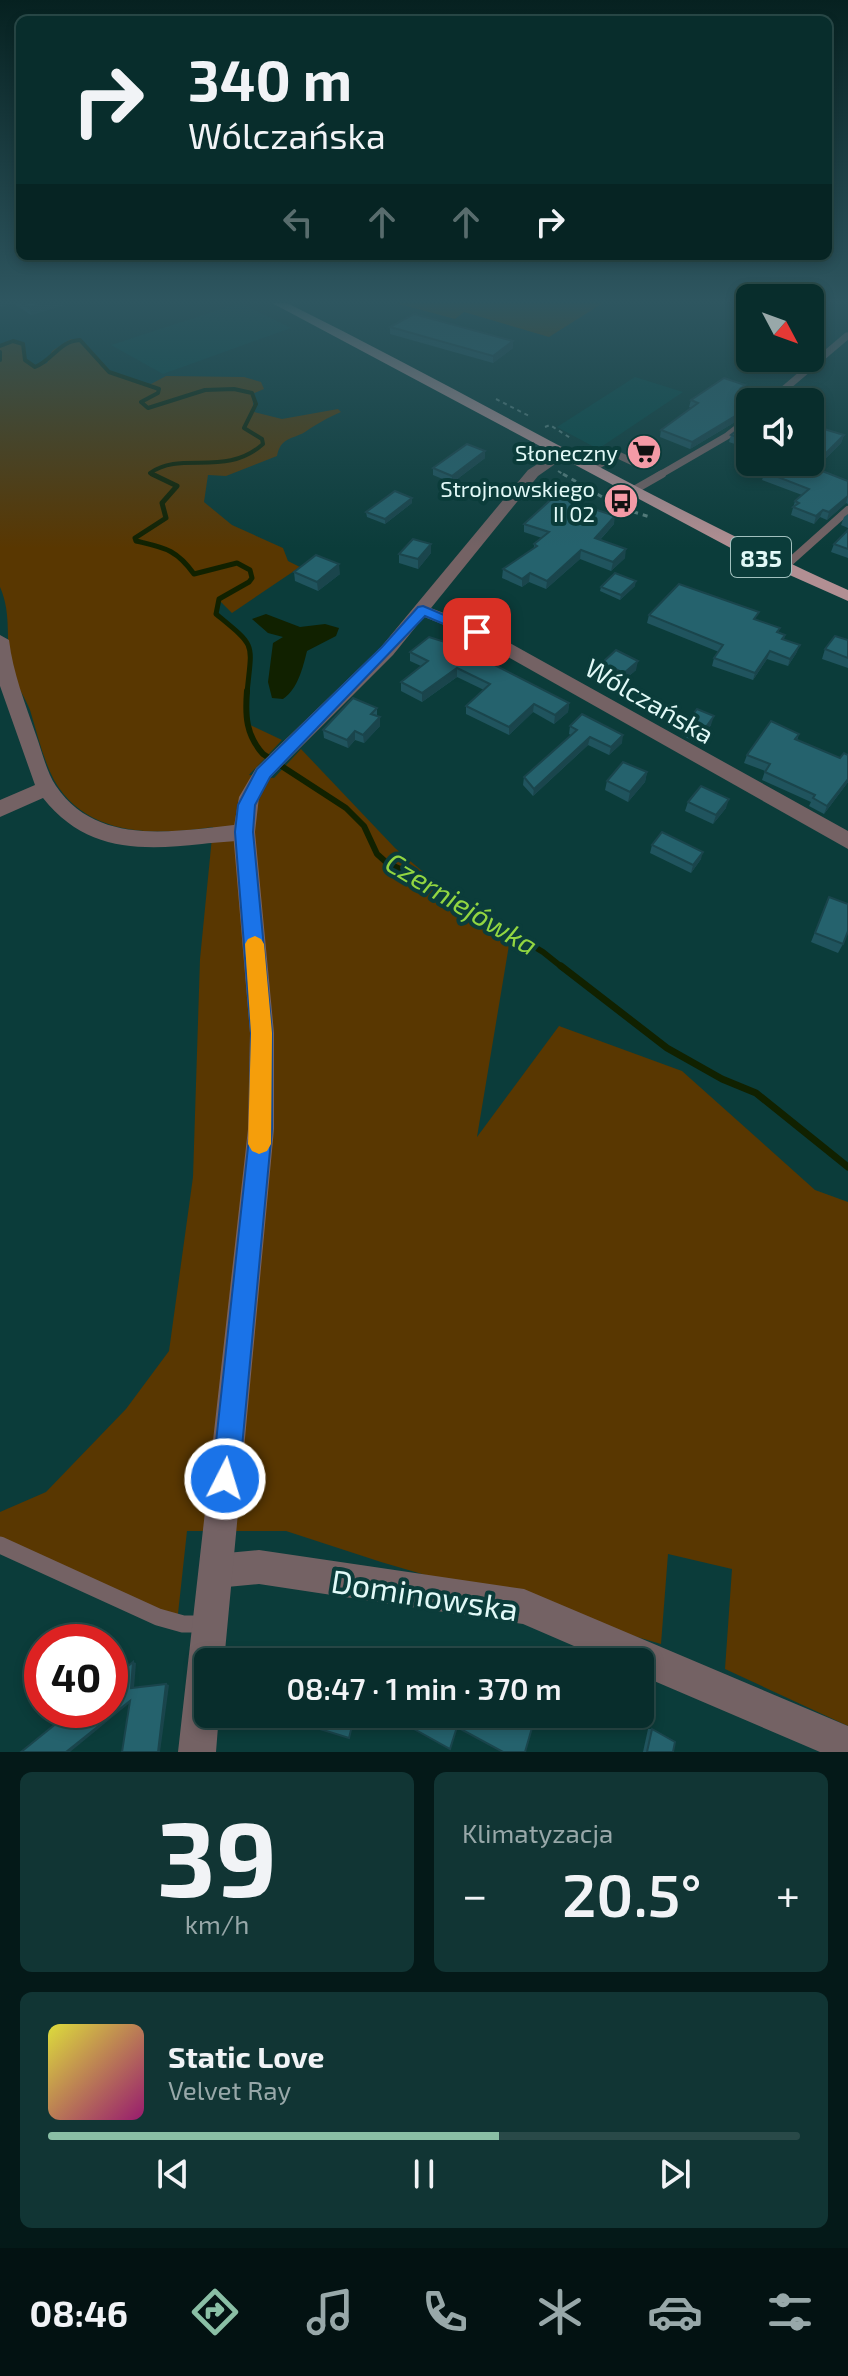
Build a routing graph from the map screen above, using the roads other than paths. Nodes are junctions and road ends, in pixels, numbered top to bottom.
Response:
1 (434, 385) edge
2 (736, 429) edge
3 (563, 452) junction
4 (633, 462) dead end
5 (594, 468) junction
6 (634, 490) junction
7 (848, 510) edge
8 (783, 568) junction
9 (848, 596) edge
10 (423, 610) junction
11 (0, 640) edge
12 (0, 653) edge
13 (46, 788) junction
14 (0, 809) edge
15 (244, 832) junction
16 (848, 841) edge
17 (0, 1545) edge
18 (216, 1571) junction
19 (210, 1623) junction
20 (848, 1745) edge
21 (197, 1752) edge

1 - 3 main road, 835
2 - 6 lane
3 - 5 main road, 835
3 - 10 street
4 - 5 lane
5 - 6 main road, 835
6 - 8 main road, 835
7 - 8 lane
8 - 9 main road, 835
10 - 15 street
10 - 16 street, Wólczańska
11 - 12 street
12 - 13 street
13 - 14 street
13 - 15 street
15 - 18 street
17 - 19 lane
18 - 19 street
18 - 20 street, Dominowska
19 - 21 street

